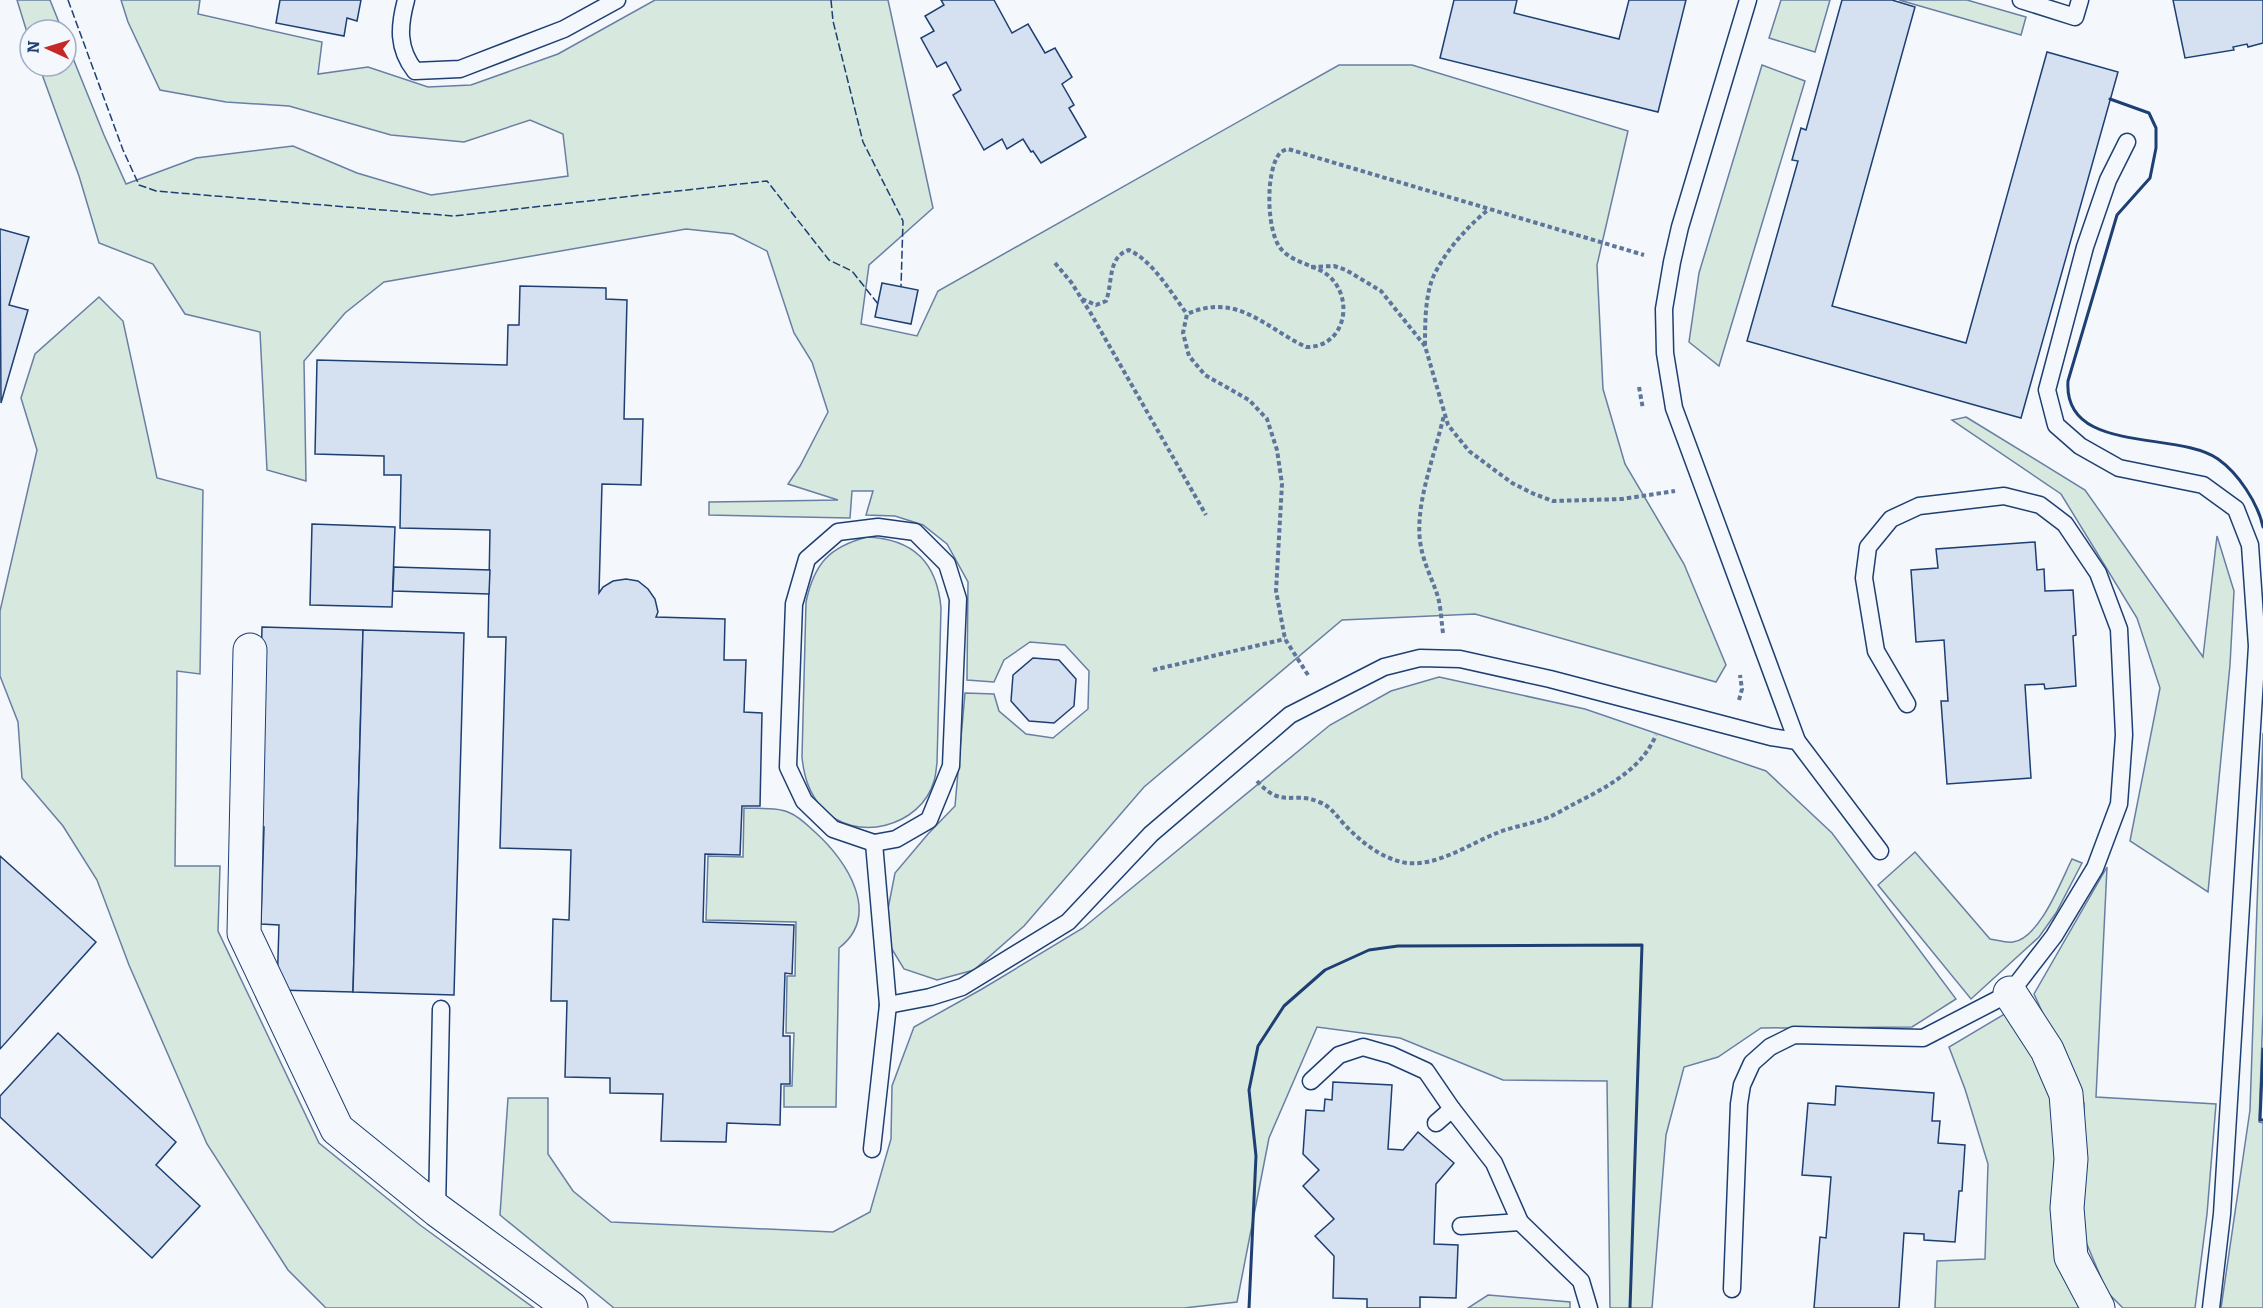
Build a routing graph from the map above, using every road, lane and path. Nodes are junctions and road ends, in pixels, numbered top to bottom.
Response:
1 (406, 0) edge
2 (617, 0) edge
3 (1748, 0) edge
4 (2021, 0) edge
5 (2080, 0) edge
6 (2127, 142) dead end
7 (1489, 209) junction
8 (1647, 244) dead end
9 (1644, 255) junction
10 (1056, 263) dead end
11 (1642, 264) dead end
12 (1311, 267) junction
13 (1082, 299) junction
14 (1187, 315) junction
15 (1425, 346) junction
16 (1639, 384) dead end
17 (1444, 415) junction
18 (1646, 415) dead end
19 (1672, 480) dead end
20 (1206, 515) dead end
21 (1285, 639) junction
22 (1445, 639) dead end
23 (250, 650) dead end
24 (1317, 669) dead end
25 (1153, 670) dead end
26 (1739, 671) dead end
27 (1307, 673) junction
28 (1324, 698) junction
29 (1733, 703) dead end
30 (1907, 704) dead end
31 (1666, 710) junction
32 (1797, 741) junction
33 (1238, 759) junction
34 (874, 843) junction
35 (1880, 851) dead end
36 (2010, 993) junction
37 (888, 1005) junction
38 (441, 1009) dead end
39 (1311, 1081) dead end
40 (1452, 1109) junction
41 (1436, 1123) dead end
42 (872, 1149) dead end
43 (436, 1210) junction
44 (1520, 1221) junction
45 (1461, 1226) dead end
46 (1732, 1289) dead end
47 (571, 1308) edge
48 (1590, 1308) edge
49 (2097, 1308) edge
50 (2211, 1308) edge

1 - 2 lane
3 - 32 lane
4 - 5 lane
6 - 50 lane
7 - 9 path
7 - 12 path
7 - 15 path
8 - 9 path
9 - 11 path
10 - 13 path
12 - 14 path
12 - 15 path
13 - 14 path
13 - 20 path
14 - 21 path
15 - 17 path
16 - 18 path
17 - 19 path
17 - 22 path
21 - 25 path
21 - 27 path
23 - 43 street
24 - 27 path
26 - 29 path
27 - 28 path
28 - 31 lane
28 - 33 lane
30 - 36 lane
31 - 32 lane
31 - 33 path
32 - 35 lane
33 - 37 lane
34 - 34 lane
34 - 37 lane
36 - 46 lane
36 - 49 street
37 - 42 lane
38 - 43 lane
39 - 40 lane
40 - 41 lane
40 - 44 lane
43 - 47 street
44 - 45 lane
44 - 48 lane

